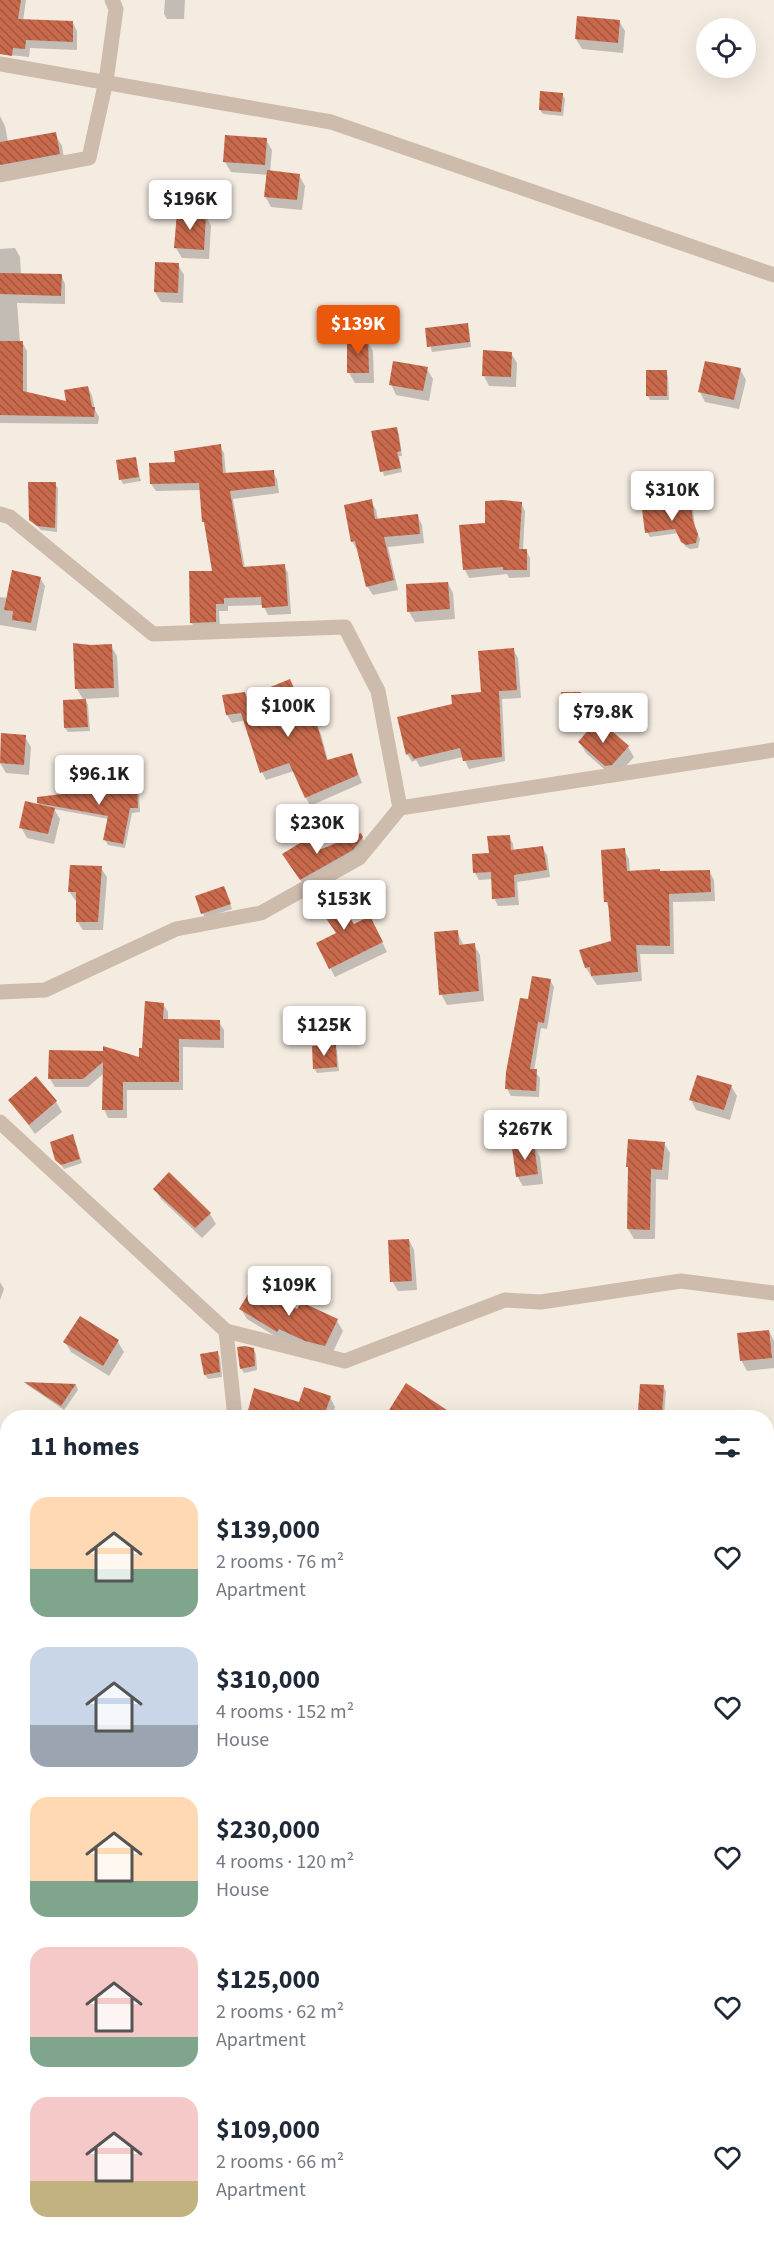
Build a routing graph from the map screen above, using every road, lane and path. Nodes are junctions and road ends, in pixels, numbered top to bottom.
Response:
1 (112, 0) edge
2 (0, 64) edge
3 (106, 81) junction
4 (0, 175) edge
5 (774, 275) edge
6 (0, 514) edge
7 (774, 750) edge
8 (400, 808) junction
9 (0, 992) edge
10 (0, 1122) edge
11 (774, 1293) edge
12 (226, 1331) junction
13 (234, 1410) edge

1 - 3 street
2 - 3 street
3 - 4 street
3 - 5 street
6 - 8 street
7 - 8 street
8 - 9 street
10 - 12 street
11 - 12 street
12 - 13 street

